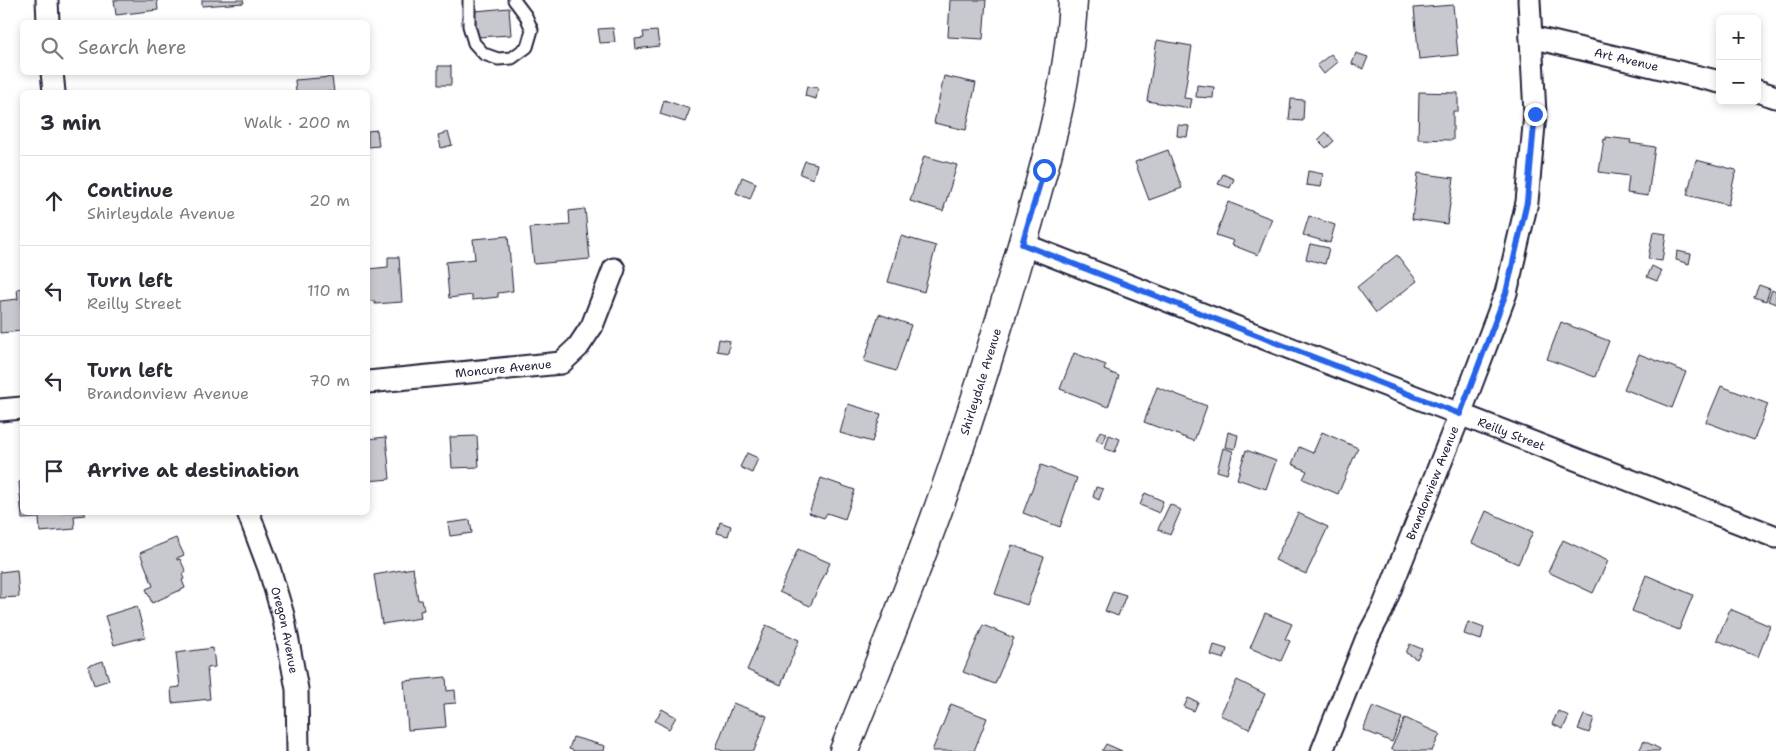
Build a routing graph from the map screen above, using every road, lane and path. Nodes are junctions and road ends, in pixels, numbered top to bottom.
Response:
1 (47, 0) edge
2 (469, 0) edge
3 (514, 0) edge
4 (1073, 0) edge
5 (1529, 0) edge
6 (48, 20) edge
7 (1531, 37) junction
8 (52, 75) edge
9 (1716, 81) edge
10 (54, 90) edge
11 (1761, 93) edge
12 (1776, 96) edge
13 (1022, 244) junction
14 (614, 269) dead end
15 (370, 382) edge
16 (20, 408) edge
17 (0, 410) edge
18 (1460, 414) junction
19 (249, 515) edge
20 (1776, 537) edge
21 (298, 751) edge
22 (844, 751) edge
23 (1322, 751) edge

1 - 6 street
2 - 3 lane
4 - 13 street, Shirleydale Avenue
5 - 7 street, Brandonview Avenue
7 - 9 street, Art Avenue
7 - 18 street, Brandonview Avenue
8 - 10 street
11 - 12 street
13 - 18 street, Reilly Street
13 - 22 street, Shirleydale Avenue
14 - 15 street, Moncure Avenue
16 - 17 street
18 - 20 street, Reilly Street
18 - 23 street, Brandonview Avenue
19 - 21 street, Oregon Avenue

